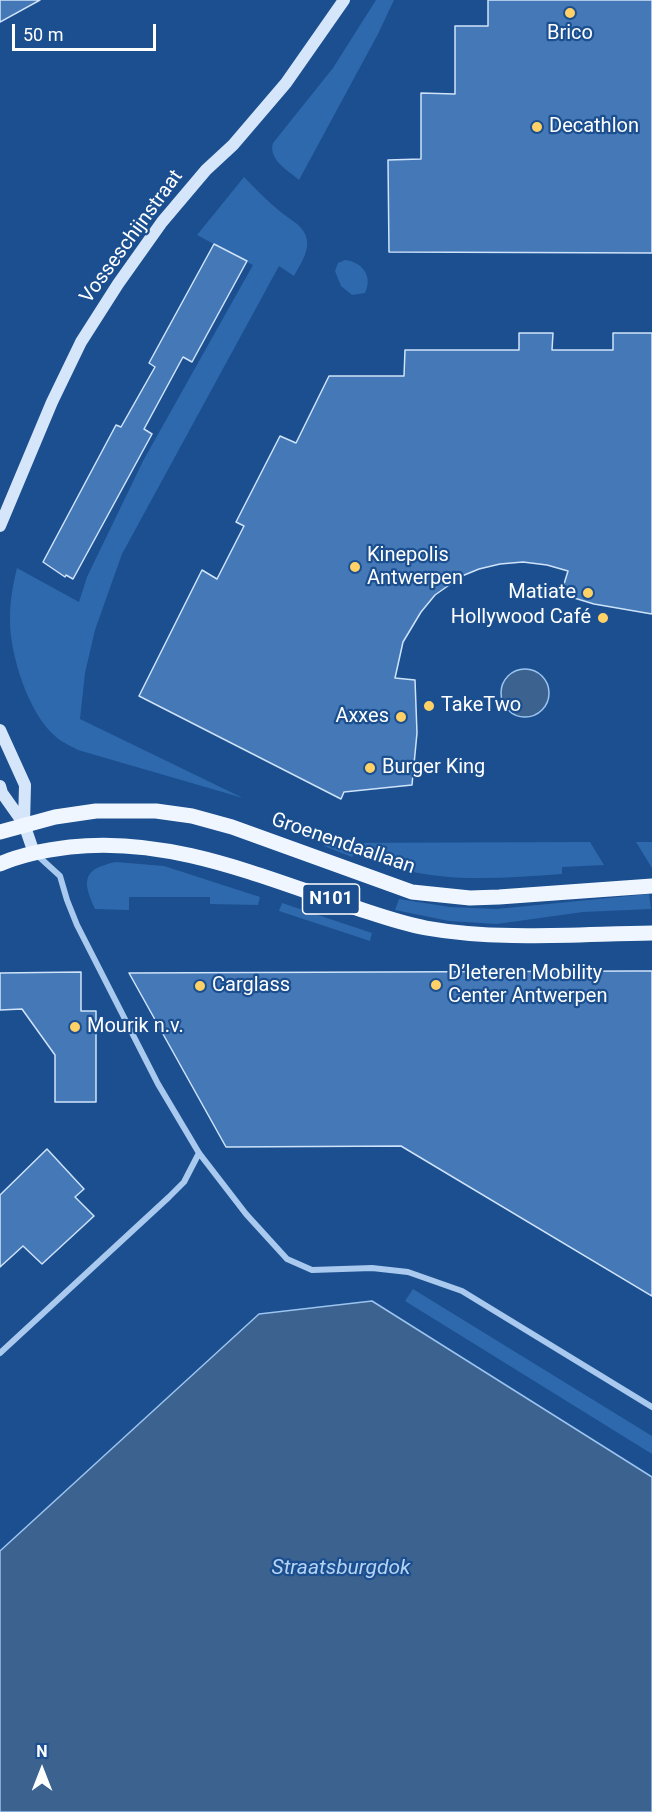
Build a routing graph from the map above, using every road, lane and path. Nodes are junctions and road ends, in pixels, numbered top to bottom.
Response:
1 (344, 0) edge
2 (0, 526) edge
3 (0, 730) edge
4 (0, 786) edge
5 (24, 824) junction
6 (0, 831) edge
7 (34, 853) junction
8 (0, 864) edge
9 (652, 886) edge
10 (652, 933) edge
11 (199, 1153) junction
12 (0, 1353) edge
13 (652, 1407) edge

1 - 2 street, Vosseschijnstraat
3 - 5 street
4 - 5 street
5 - 6 main road, N101
5 - 7 street
5 - 9 main road, Groenendaallaan / N101
7 - 8 main road, N101
7 - 10 main road, N101
7 - 11 street
11 - 12 street
11 - 13 street

